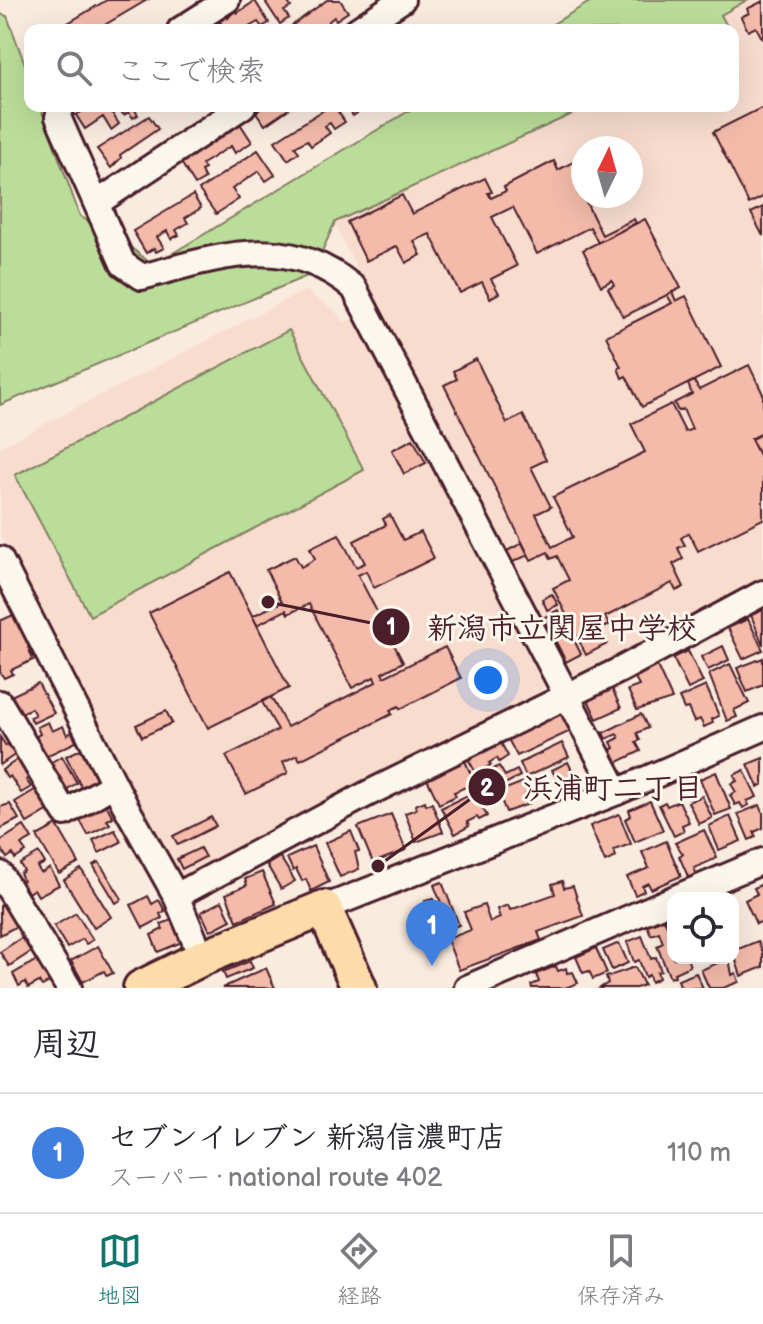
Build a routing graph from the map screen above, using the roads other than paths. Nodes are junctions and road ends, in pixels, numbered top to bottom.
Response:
1 (227, 0) edge
2 (402, 0) edge
3 (189, 24) edge
4 (366, 24) edge
5 (60, 112) edge
6 (234, 112) edge
7 (97, 203) junction
8 (0, 559) edge
9 (763, 593) edge
10 (565, 695) junction
11 (0, 703) edge
12 (763, 728) edge
13 (114, 784) junction
14 (617, 792) junction
15 (763, 861) edge
16 (0, 874) edge
17 (688, 892) edge
18 (176, 896) junction
19 (667, 902) edge
20 (324, 908) junction
21 (202, 958) junction
22 (514, 978) edge
23 (69, 988) edge
24 (141, 988) edge
25 (359, 988) edge
26 (467, 988) edge

1 - 3 street
2 - 4 street
5 - 7 street
6 - 7 street
7 - 10 street
8 - 13 street
9 - 10 street
10 - 14 street
10 - 18 street
11 - 13 street
12 - 14 street
13 - 18 street
14 - 20 street
15 - 17 street
16 - 23 street
18 - 21 street
19 - 22 street
20 - 21 highway
20 - 25 highway
21 - 24 highway
22 - 26 street

